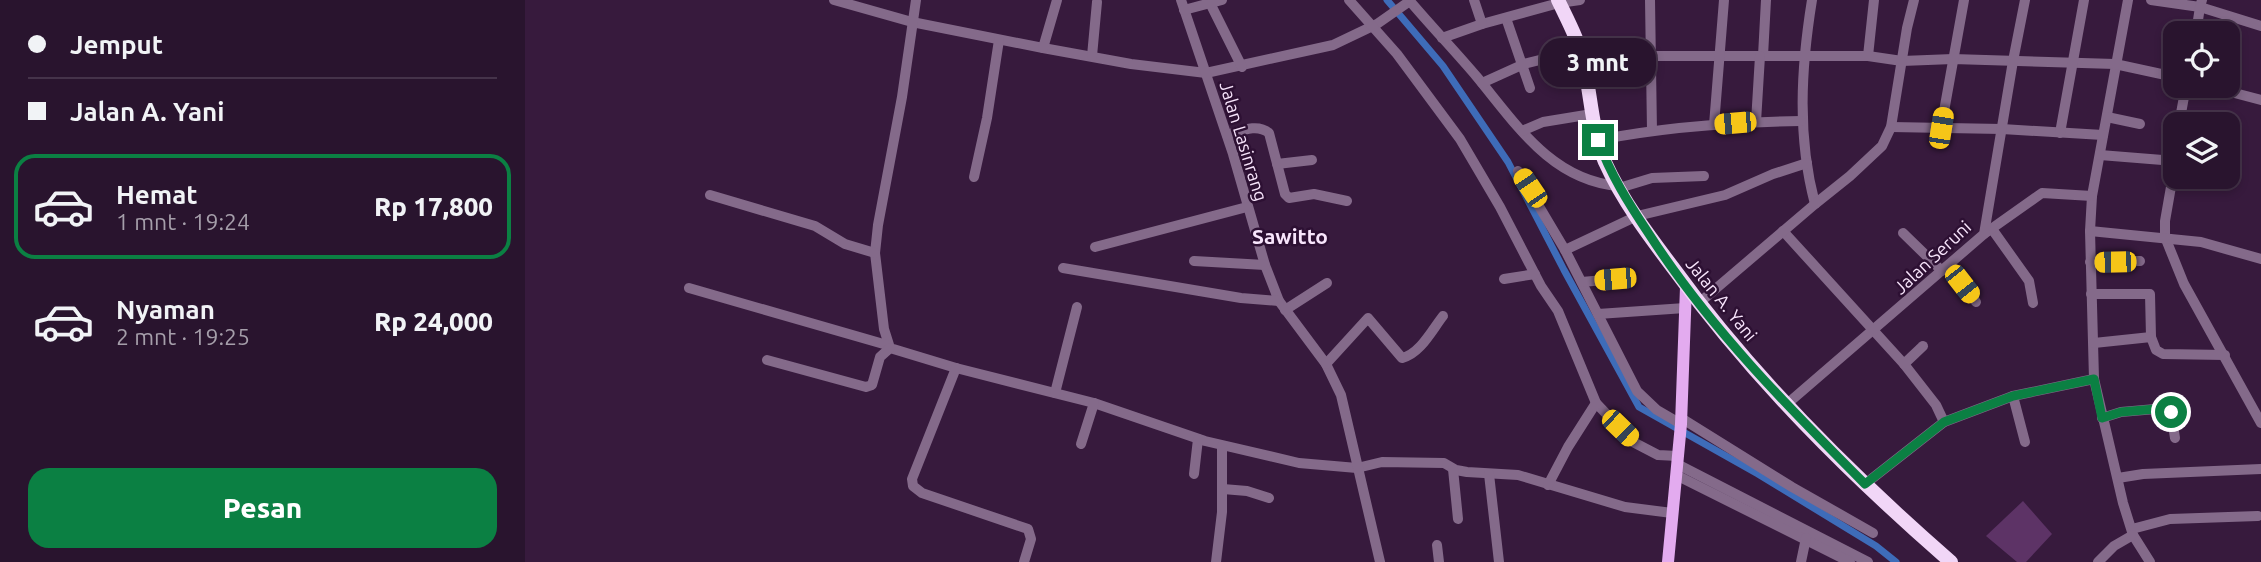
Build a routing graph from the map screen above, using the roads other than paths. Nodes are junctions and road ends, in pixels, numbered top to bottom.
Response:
1 (834, 0) edge
2 (916, 0) edge
3 (1056, 0) edge
4 (1222, 0) edge
5 (1349, 0) edge
6 (1474, 0) edge
7 (1580, 0) edge
8 (1650, 0) edge
9 (1724, 0) edge
10 (1766, 0) edge
11 (1812, 0) edge
12 (1874, 0) edge
13 (1914, 0) edge
14 (1964, 0) edge
15 (2025, 0) edge
16 (2084, 0) edge
17 (2128, 0) edge
18 (2151, 0) edge
19 (1558, 1) edge
20 (1097, 2) dead end
21 (1407, 2) edge
22 (1210, 3) junction
23 (2201, 4) edge
24 (1183, 5) edge
25 (1506, 18) junction
26 (912, 22) junction
27 (1482, 24) junction
28 (1375, 25) junction
29 (2261, 26) edge
30 (1442, 38) junction
31 (999, 40) junction
32 (1042, 48) junction
33 (1805, 55) junction
34 (1092, 56) junction
35 (1582, 56) junction
36 (1651, 56) junction
37 (1761, 56) junction
38 (1868, 56) junction
39 (1718, 57) junction
40 (1953, 59) junction
41 (1902, 61) junction
42 (2013, 61) junction
43 (2071, 63) junction
44 (1524, 64) junction
45 (2115, 64) junction
46 (1242, 67) junction
47 (1206, 73) junction
48 (2163, 74) edge
49 (1482, 83) junction
50 (1530, 88) dead end
51 (2240, 94) edge
52 (2261, 100) edge
53 (1592, 114) junction
54 (2107, 117) junction
55 (1801, 121) junction
56 (1756, 122) junction
57 (2140, 124) dead end
58 (1714, 125) junction
59 (1891, 127) junction
60 (1941, 128) junction
61 (2002, 129) junction
62 (1522, 131) junction
63 (1652, 131) junction
64 (2060, 133) junction
65 (1227, 135) junction
66 (2103, 135) junction
67 (1598, 140) junction
68 (2100, 155) junction
69 (2163, 159) edge
70 (1312, 160) dead end
71 (1807, 163) junction
72 (1277, 164) junction
73 (1518, 171) dead end
74 (1704, 176) dead end
75 (974, 177) dead end
76 (1619, 187) junction
77 (2170, 189) edge
78 (710, 195) dead end
79 (2092, 196) junction
80 (1347, 201) dead end
81 (1815, 204) junction
82 (1247, 207) junction
83 (1637, 216) junction
84 (1783, 231) junction
85 (2089, 231) junction
86 (1988, 232) junction
87 (1903, 233) dead end
88 (2165, 237) junction
89 (1095, 247) dead end
90 (1565, 250) junction
91 (876, 253) junction
92 (2261, 259) edge
93 (1194, 261) dead end
94 (2140, 261) dead end
95 (2090, 262) junction
96 (1265, 265) junction
97 (1063, 268) dead end
98 (1945, 269) junction
99 (1535, 274) junction
100 (1504, 279) dead end
101 (1615, 279) dead end
102 (1327, 282) dead end
103 (1582, 282) junction
104 (689, 288) dead end
105 (2091, 294) junction
106 (1976, 302) dead end
107 (2033, 303) dead end
108 (1282, 306) junction
109 (1692, 306) junction
110 (1077, 307) dead end
111 (1598, 314) junction
112 (1443, 316) dead end
113 (1872, 331) junction
114 (2151, 337) junction
115 (2094, 343) junction
116 (889, 346) junction
117 (1923, 346) dead end
118 (2225, 355) junction
119 (767, 360) dead end
120 (1326, 363) junction
121 (1904, 364) junction
122 (956, 368) junction
123 (2094, 379) junction
124 (1055, 393) junction
125 (2013, 396) junction
126 (1094, 402) junction
127 (1596, 403) junction
128 (1787, 404) junction
129 (2102, 418) junction
130 (1681, 422) junction
131 (1944, 422) junction
132 (2261, 423) edge
133 (2175, 438) dead end
134 (1198, 439) junction
135 (2025, 442) dead end
136 (1080, 444) dead end
137 (1222, 446) junction
138 (1677, 461) junction
139 (1357, 468) junction
140 (1453, 469) junction
141 (2261, 469) edge
142 (1194, 474) dead end
143 (1489, 474) junction
144 (2118, 478) junction
145 (1865, 484) junction
146 (1548, 485) junction
147 (1223, 489) junction
148 (1269, 498) dead end
149 (1672, 513) junction
150 (2258, 516) dead end
151 (1458, 519) dead end
152 (2133, 532) junction
153 (1873, 533) dead end
154 (1806, 538) junction
155 (1437, 545) dead end
156 (1024, 562) edge
157 (1216, 562) edge
158 (1380, 562) edge
159 (1439, 562) edge
160 (1499, 562) edge
161 (1668, 562) edge
162 (1801, 562) edge
163 (1850, 562) edge
164 (1868, 562) edge
165 (1951, 562) edge
166 (2098, 562) edge
167 (2150, 562) edge

1 - 26 street
2 - 26 street
3 - 32 street
4 - 22 street
5 - 28 street
6 - 27 street
7 - 19 street
8 - 36 street
9 - 39 street
10 - 37 street
11 - 33 street
12 - 38 street
13 - 41 street
14 - 40 street
15 - 42 street, Jalan Seruni
16 - 43 street
17 - 45 street
18 - 23 street
19 - 25 street
19 - 35 highway, Jalan A. Yani
20 - 34 street
21 - 28 street
21 - 30 street
22 - 24 street
22 - 46 street
23 - 29 street
24 - 47 street, Jalan Lasinrang
25 - 27 street
25 - 44 street
26 - 31 street
26 - 91 street
27 - 30 street
28 - 46 street
28 - 99 street
30 - 49 street
31 - 32 street
31 - 75 street
32 - 34 street
33 - 37 street
33 - 38 street
33 - 55 street
34 - 47 street
35 - 36 street
35 - 44 street
35 - 53 highway, Jalan A. Yani
36 - 39 street
36 - 63 street
37 - 39 street
37 - 56 street
38 - 41 street
39 - 58 street
40 - 41 street
40 - 42 street
40 - 60 street
41 - 59 street
42 - 43 street
42 - 61 street, Jalan Seruni
43 - 45 street
43 - 64 street
44 - 49 street
44 - 50 street
45 - 48 street
45 - 54 street
46 - 47 street
47 - 65 street, Jalan Lasinrang
49 - 62 street
51 - 52 street
53 - 62 street
53 - 67 highway, Jalan A. Yani
54 - 57 street
54 - 66 street
55 - 56 street
55 - 71 street
56 - 58 street
58 - 63 street
59 - 60 street
59 - 81 street
60 - 61 street
61 - 64 street
61 - 86 street, Jalan Seruni
62 - 76 street
63 - 67 street
64 - 66 street
65 - 72 street
65 - 82 street, Jalan Lasinrang
66 - 68 street
67 - 76 highway, Jalan A. Yani
68 - 69 street
68 - 79 street
70 - 72 street
71 - 81 street
71 - 83 street
72 - 80 street
73 - 90 street
74 - 76 street
76 - 83 highway, Jalan A. Yani
77 - 88 street
78 - 91 street
79 - 85 street
79 - 86 street
81 - 84 street
82 - 89 street
82 - 96 street, Jalan Lasinrang
83 - 90 street
83 - 109 highway, Jalan A. Yani
84 - 109 street
84 - 113 street
85 - 88 street
85 - 95 street
86 - 98 street, Jalan Seruni
86 - 107 street
87 - 98 street
88 - 92 street
88 - 118 street
90 - 103 street
91 - 116 street
93 - 96 street
94 - 95 street
95 - 105 street
96 - 108 street, Jalan Lasinrang
97 - 108 street
98 - 106 street
98 - 113 street, Jalan Seruni
99 - 100 street
99 - 127 street
101 - 103 street
102 - 108 street
103 - 111 street
104 - 116 street
105 - 114 street
105 - 115 street
108 - 120 street, Jalan Lasinrang
109 - 111 street
109 - 128 highway, Jalan A. Yani
109 - 130 main road
110 - 124 street
111 - 130 street
112 - 120 street
113 - 121 street
113 - 128 street, Jalan Seruni
114 - 115 street
114 - 118 street
115 - 123 street
116 - 119 street
116 - 122 street
117 - 121 street
118 - 132 street
120 - 139 street, Jalan Lasinrang
121 - 131 street
122 - 124 street
122 - 156 street
123 - 125 street
123 - 129 street
124 - 126 street
125 - 131 street
125 - 135 street
126 - 134 street
126 - 136 street
127 - 138 street
127 - 146 street
128 - 145 highway, Jalan A. Yani
129 - 133 street
129 - 144 street
130 - 138 main road
130 - 153 street
131 - 145 street
134 - 137 street
134 - 142 street
137 - 139 street
137 - 147 street
138 - 149 main road
138 - 154 street
138 - 164 street
139 - 140 street
139 - 158 street, Jalan Lasinrang
140 - 143 street
140 - 151 street
141 - 144 street
143 - 146 street
143 - 160 street
144 - 152 street
145 - 165 highway, Jalan A. Yani
146 - 149 street
147 - 148 street
147 - 157 street
149 - 161 main road
150 - 152 street
152 - 166 street
152 - 167 street
154 - 162 street
154 - 163 street
155 - 159 street

